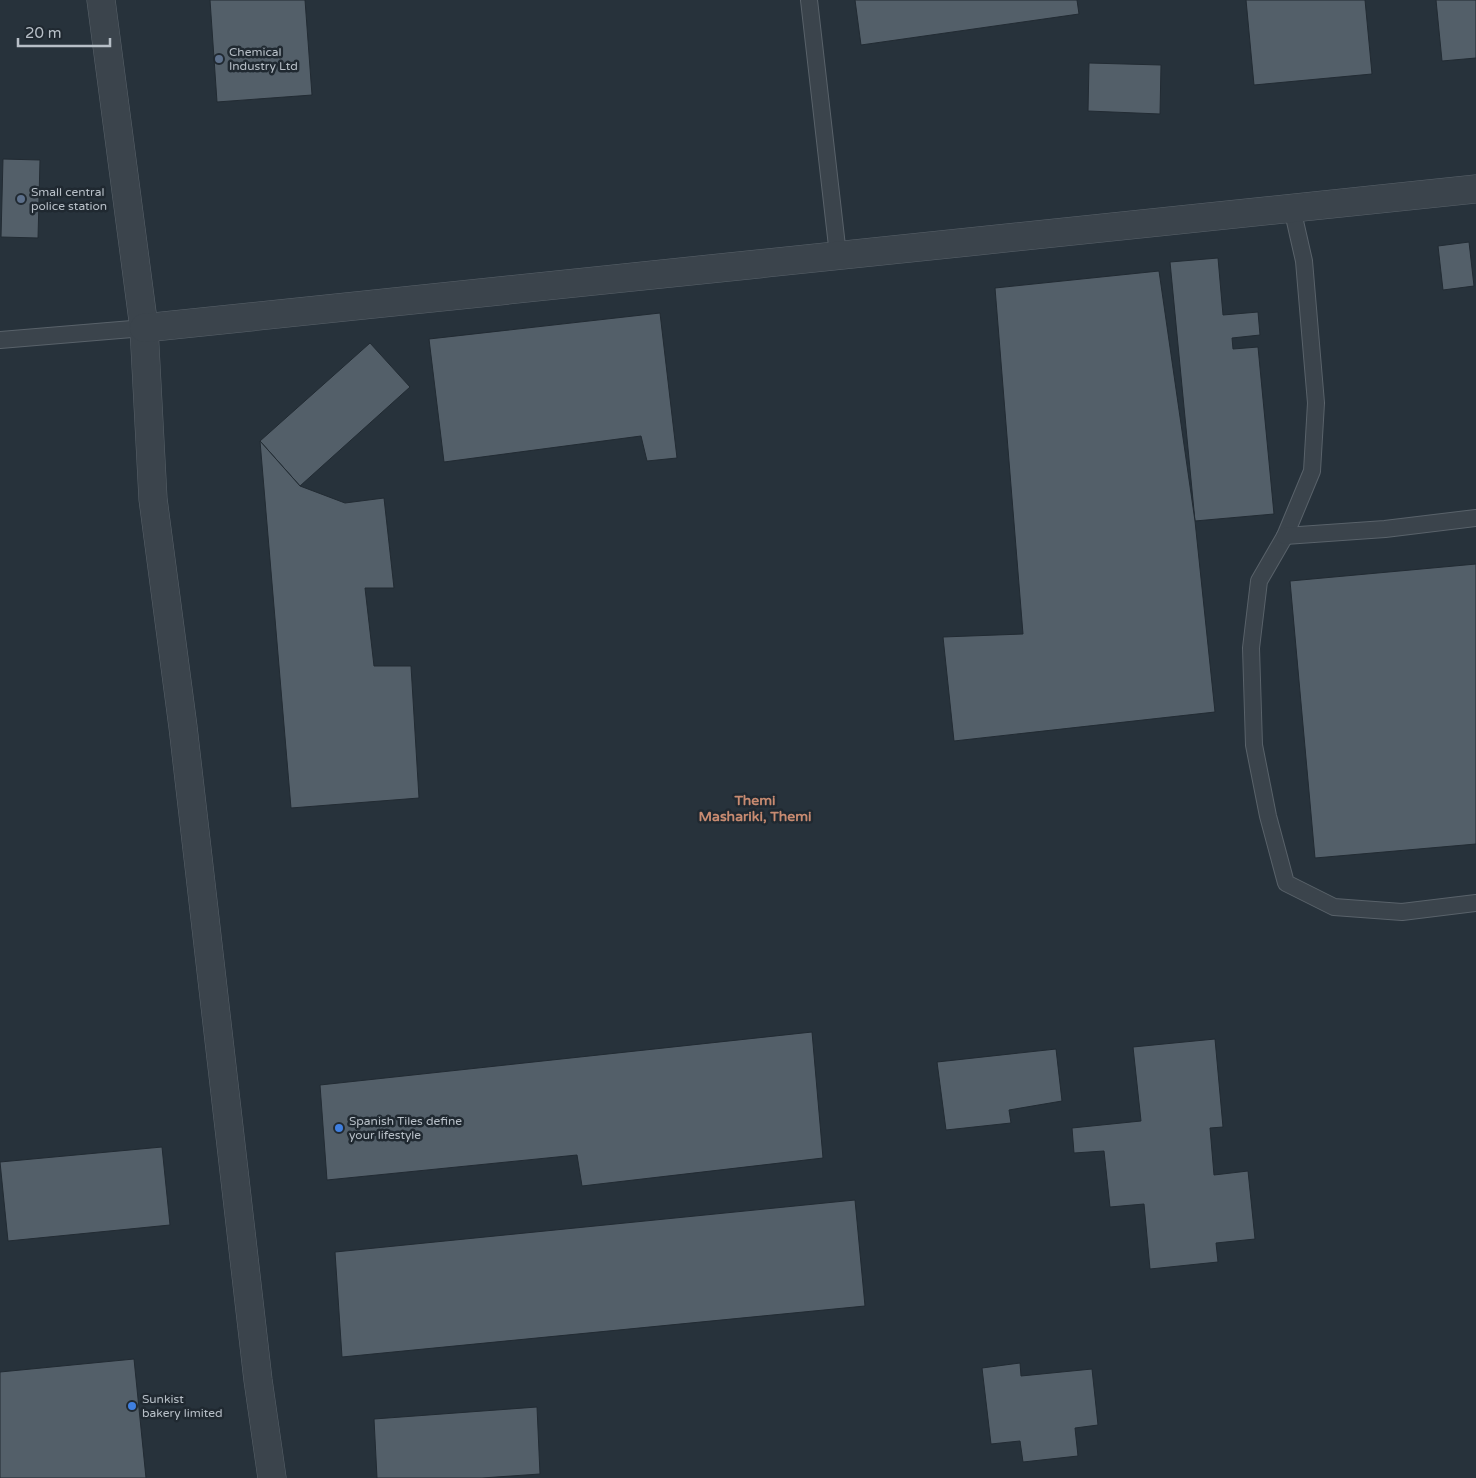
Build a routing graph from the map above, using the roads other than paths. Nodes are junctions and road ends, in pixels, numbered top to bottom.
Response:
1 (101, 0) edge
2 (809, 0) edge
3 (1476, 189) edge
4 (1292, 208) junction
5 (838, 256) junction
6 (144, 328) junction
7 (0, 340) edge
8 (1476, 518) edge
9 (1285, 536) junction
10 (1476, 903) edge
11 (272, 1478) edge

1 - 6 street
2 - 5 lane
3 - 4 street
4 - 5 street
4 - 9 lane
5 - 6 street
6 - 7 lane
6 - 11 street
8 - 9 lane
9 - 10 lane

